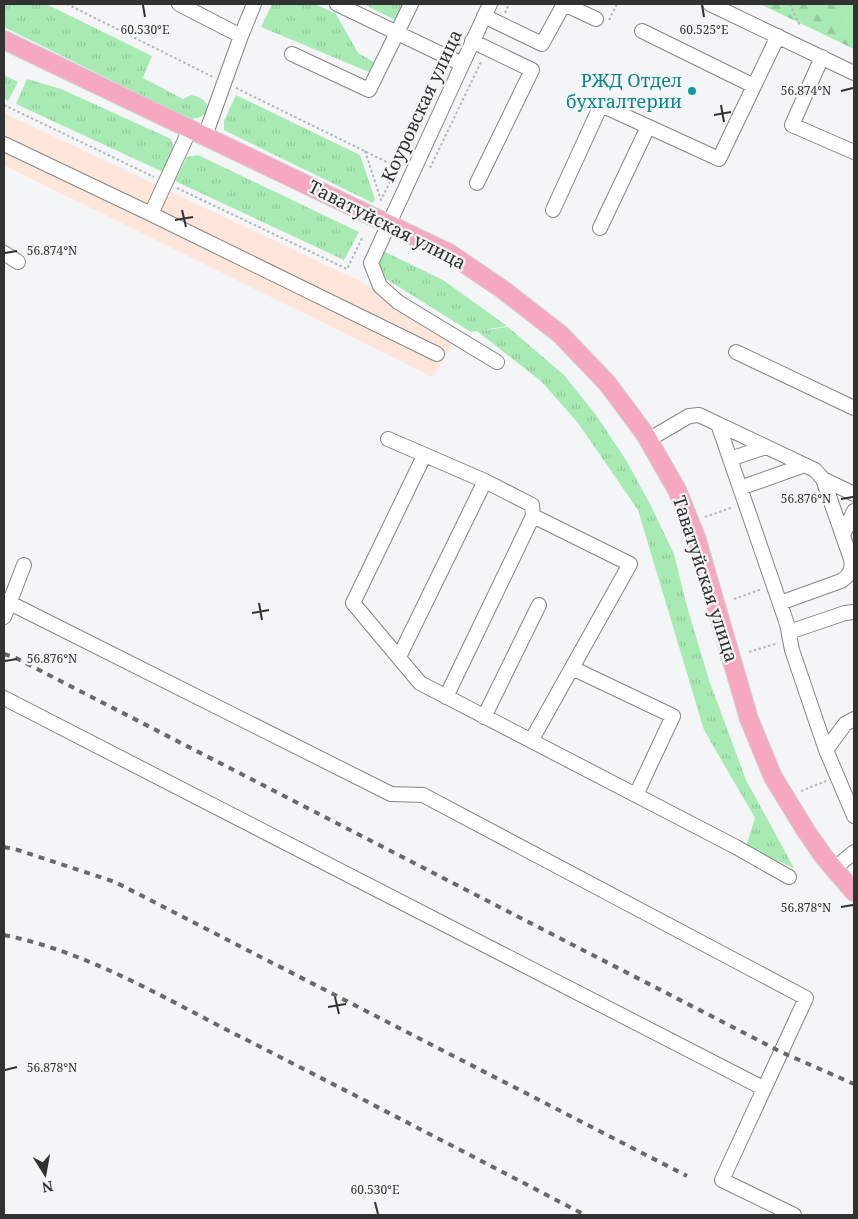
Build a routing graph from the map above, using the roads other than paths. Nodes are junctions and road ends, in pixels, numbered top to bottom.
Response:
1 (179, 4) edge
2 (254, 4) edge
3 (337, 4) edge
4 (411, 4) edge
5 (710, 4) edge
6 (487, 10) edge
7 (596, 19) dead end
8 (642, 31) dead end
9 (397, 32) junction
10 (241, 36) junction
11 (778, 36) junction
12 (4, 40) edge
13 (472, 41) junction
14 (292, 54) dead end
15 (822, 58) junction
16 (462, 64) junction
17 (854, 73) edge
18 (754, 86) junction
19 (648, 126) junction
20 (197, 133) junction
21 (4, 144) edge
22 (854, 152) edge
23 (477, 183) dead end
24 (553, 210) dead end
25 (151, 214) junction
26 (388, 224) junction
27 (600, 228) dead end
28 (4, 253) edge
29 (18, 262) dead end
30 (736, 352) dead end
31 (437, 354) dead end
32 (497, 362) dead end
33 (854, 408) edge
34 (718, 424) junction
35 (388, 439) dead end
36 (648, 440) junction
37 (766, 447) junction
38 (424, 456) junction
39 (730, 460) junction
40 (805, 465) junction
41 (823, 479) junction
42 (485, 481) junction
43 (740, 488) junction
44 (854, 494) edge
45 (854, 511) edge
46 (533, 516) junction
47 (843, 535) junction
48 (24, 565) dead end
49 (7, 602) edge
50 (780, 603) junction
51 (538, 605) dead end
52 (854, 612) edge
53 (4, 617) edge
54 (789, 636) junction
55 (399, 657) junction
56 (572, 668) junction
57 (446, 697) junction
58 (4, 698) edge
59 (484, 717) junction
60 (854, 719) edge
61 (532, 741) junction
62 (826, 750) junction
63 (839, 778) junction
64 (854, 791) edge
65 (636, 795) junction
66 (854, 816) edge
67 (854, 852) edge
68 (834, 869) junction
69 (789, 877) dead end
70 (854, 892) edge
71 (763, 1088) junction
72 (794, 1215) edge

1 - 10 street
2 - 10 street
3 - 9 street
4 - 9 street
5 - 11 street
6 - 7 street
6 - 13 street, Коуровская улица
8 - 18 street
9 - 14 street
9 - 16 street
10 - 20 street
11 - 15 street
11 - 18 street
12 - 20 main road, Таватуйская улица
13 - 16 street, Коуровская улица
13 - 23 street
15 - 17 street
15 - 22 street
16 - 26 street, Коуровская улица
18 - 19 street
19 - 24 street
19 - 27 street
20 - 25 street
20 - 26 main road, Таватуйская улица
21 - 25 street
25 - 31 street
26 - 32 street, Коуровская улица
26 - 36 main road, Таватуйская улица
28 - 29 street
30 - 33 street
34 - 36 street
34 - 37 street
34 - 39 street
35 - 38 street
36 - 68 main road, Таватуйская улица
37 - 39 street
37 - 40 street
38 - 42 street
38 - 55 street
39 - 43 street
40 - 41 street
40 - 43 street
41 - 44 street
41 - 47 street
42 - 46 street
42 - 55 street
43 - 50 street
45 - 47 street
46 - 56 street
46 - 57 street
47 - 50 street
48 - 49 street
49 - 53 street
49 - 71 street
50 - 54 street
51 - 59 street
52 - 54 street
54 - 62 street
55 - 57 street
56 - 61 street
56 - 65 street
57 - 59 street
58 - 71 street
59 - 61 street
60 - 62 street
61 - 65 street
62 - 63 street
63 - 64 street
63 - 66 street
65 - 69 street
67 - 68 street
68 - 70 main road, Таватуйская улица
71 - 72 street

